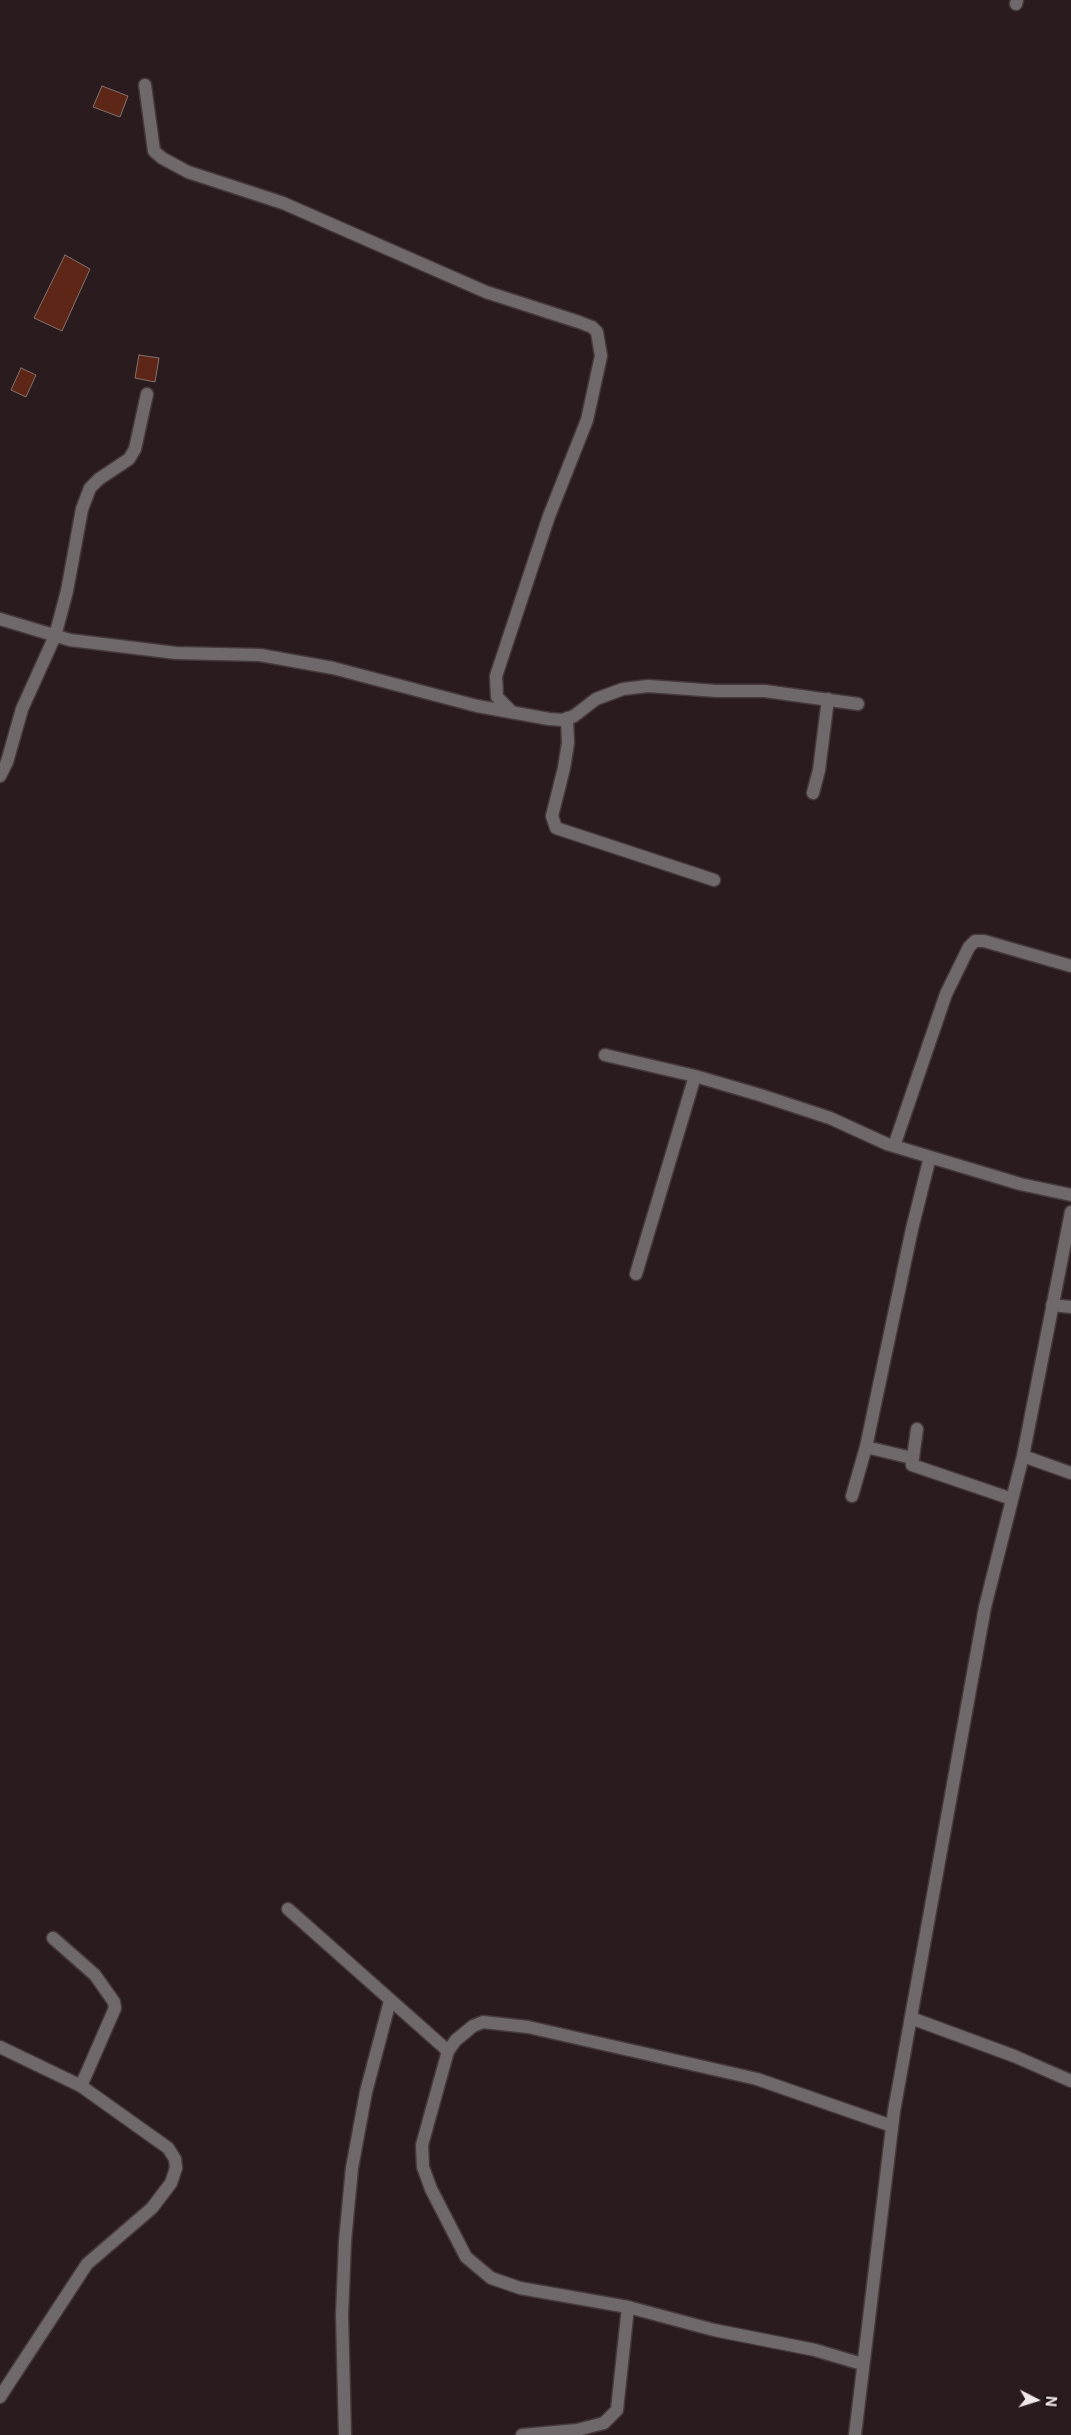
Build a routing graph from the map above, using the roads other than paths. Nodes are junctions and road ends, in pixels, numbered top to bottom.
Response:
1 (144, 84) dead end
2 (147, 394) dead end
3 (0, 619) edge
4 (55, 636) junction
5 (828, 699) junction
6 (858, 704) dead end
7 (512, 712) junction
8 (567, 718) junction
9 (0, 776) edge
10 (813, 793) dead end
11 (714, 880) dead end
12 (1071, 966) edge
13 (605, 1054) dead end
14 (695, 1076) junction
15 (894, 1146) junction
16 (930, 1157) junction
17 (1071, 1195) edge
18 (1071, 1212) edge
19 (636, 1274) dead end
20 (1052, 1305) junction
21 (1071, 1307) edge
22 (917, 1429) dead end
23 (866, 1447) junction
24 (1022, 1456) junction
25 (912, 1458) junction
26 (1071, 1473) edge
27 (852, 1496) dead end
28 (1012, 1499) junction
29 (288, 1909) dead end
30 (54, 1938) dead end
31 (390, 2001) junction
32 (911, 2018) junction
33 (0, 2047) edge
34 (448, 2051) junction
35 (1071, 2081) edge
36 (81, 2086) junction
37 (892, 2126) junction
38 (628, 2307) junction
39 (862, 2364) junction
40 (0, 2397) edge
41 (345, 2435) edge
42 (522, 2435) edge
43 (855, 2435) edge

1 - 7 street
2 - 4 street
3 - 4 street
4 - 7 street
4 - 9 street
5 - 6 street
5 - 8 street
5 - 10 street
7 - 8 street
8 - 11 street
12 - 15 street
13 - 14 street
14 - 15 street
14 - 19 street
15 - 16 street
16 - 17 street
16 - 23 street
18 - 20 street
20 - 21 street
20 - 24 street
22 - 25 street
23 - 25 street
23 - 27 street
24 - 26 street
24 - 28 street
25 - 28 street
28 - 32 street
29 - 31 street
30 - 36 street
31 - 34 street
31 - 41 street
32 - 35 street
32 - 37 street
33 - 36 street
34 - 37 street
34 - 38 street
36 - 40 street
37 - 39 street
38 - 39 street
38 - 42 street
39 - 43 street

